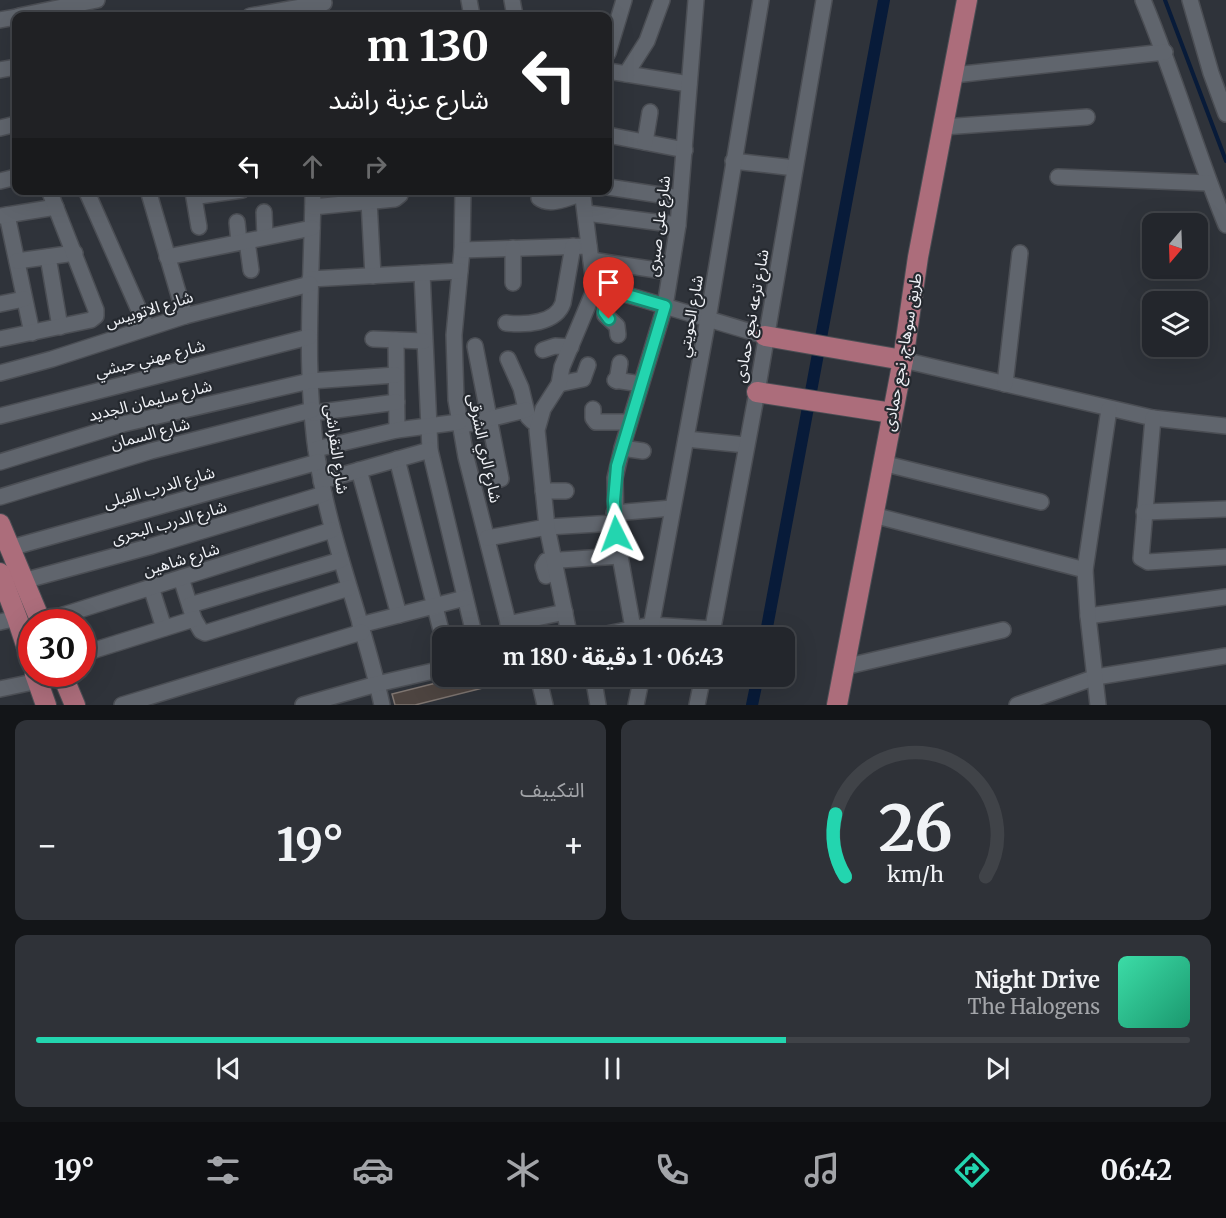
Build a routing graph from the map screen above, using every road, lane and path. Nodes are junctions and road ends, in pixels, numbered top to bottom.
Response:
1 (97, 0) edge
2 (624, 0) edge
3 (662, 0) edge
4 (696, 0) edge
5 (761, 0) edge
6 (824, 0) edge
7 (967, 0) edge
8 (1143, 0) edge
9 (1190, 0) edge
10 (324, 7) edge
11 (41, 12) edge
12 (283, 12) edge
13 (612, 40) edge
14 (1165, 52) junction
15 (612, 72) edge
16 (626, 74) junction
17 (954, 75) junction
18 (689, 84) junction
19 (650, 112) dead end
20 (1226, 114) edge
21 (1087, 117) dead end
22 (943, 127) junction
23 (612, 136) edge
24 (645, 142) junction
25 (685, 150) junction
26 (734, 161) junction
27 (795, 168) junction
28 (1058, 177) dead end
29 (1209, 183) junction
30 (612, 187) edge
31 (51, 195) edge
32 (88, 195) edge
33 (149, 195) edge
34 (194, 195) edge
35 (313, 195) edge
36 (400, 195) edge
37 (463, 195) edge
38 (573, 195) edge
39 (583, 195) edge
40 (539, 198) dead end
41 (680, 198) junction
42 (369, 201) junction
43 (56, 207) junction
44 (313, 207) junction
45 (264, 212) dead end
46 (586, 213) junction
47 (3, 216) edge
48 (237, 222) dead end
49 (678, 225) junction
50 (1226, 225) edge
51 (199, 227) dead end
52 (312, 228) junction
53 (6, 236) edge
54 (265, 237) junction
55 (243, 242) junction
56 (573, 246) junction
57 (513, 248) junction
58 (462, 250) junction
59 (75, 253) junction
60 (590, 253) junction
61 (1020, 253) dead end
62 (48, 256) junction
63 (167, 257) junction
64 (16, 261) junction
65 (250, 270) dead end
66 (460, 272) junction
67 (670, 272) junction
68 (422, 273) junction
69 (373, 276) junction
70 (310, 282) junction
71 (513, 284) dead end
72 (600, 287) junction
73 (24, 299) junction
74 (0, 304) edge
75 (665, 306) junction
76 (185, 316) junction
77 (708, 319) junction
78 (506, 323) dead end
79 (60, 327) junction
80 (147, 328) junction
81 (32, 333) junction
82 (618, 335) dead end
83 (765, 336) junction
84 (309, 337) junction
85 (0, 339) edge
86 (373, 339) dead end
87 (396, 340) junction
88 (424, 341) junction
89 (474, 346) dead end
90 (571, 347) junction
91 (543, 350) dead end
92 (508, 359) dead end
93 (903, 360) junction
94 (620, 363) dead end
95 (588, 365) dead end
96 (0, 373) edge
97 (396, 375) junction
98 (310, 381) junction
99 (559, 384) junction
100 (641, 384) junction
101 (1005, 384) junction
102 (757, 392) junction
103 (397, 402) junction
104 (593, 409) dead end
105 (1109, 409) junction
106 (526, 410) junction
107 (312, 412) junction
108 (892, 413) junction
109 (0, 416) edge
110 (1153, 418) junction
111 (489, 419) junction
112 (629, 422) junction
113 (460, 424) junction
114 (538, 424) junction
115 (428, 425) junction
116 (1226, 426) edge
117 (397, 430) junction
118 (686, 439) junction
119 (746, 445) junction
120 (622, 448) junction
121 (430, 450) junction
122 (643, 451) dead end
123 (317, 456) junction
124 (397, 459) junction
125 (0, 462) edge
126 (882, 463) junction
127 (359, 470) junction
128 (501, 479) dead end
129 (323, 488) junction
130 (543, 491) junction
131 (566, 491) dead end
132 (0, 497) edge
133 (1041, 502) dead end
134 (672, 508) junction
135 (1226, 508) edge
136 (1144, 512) junction
137 (873, 515) junction
138 (614, 518) junction
139 (0, 524) edge
140 (547, 527) junction
141 (332, 530) junction
142 (487, 538) junction
143 (10, 548) junction
144 (619, 556) junction
145 (1226, 557) edge
146 (341, 560) junction
147 (553, 560) junction
148 (1085, 570) junction
149 (1, 576) edge
150 (546, 576) dead end
151 (181, 578) junction
152 (23, 581) junction
153 (151, 587) junction
154 (349, 588) junction
155 (1226, 597) edge
156 (465, 598) junction
157 (435, 606) junction
158 (35, 609) edge
159 (82, 609) edge
160 (192, 612) junction
161 (565, 612) junction
162 (399, 615) junction
163 (1088, 616) junction
164 (9, 620) edge
165 (440, 627) edge
166 (472, 627) edge
167 (509, 627) edge
168 (522, 627) edge
169 (568, 627) edge
170 (633, 627) edge
171 (651, 627) edge
172 (713, 627) edge
173 (164, 628) junction
174 (361, 628) junction
175 (1003, 630) dead end
176 (18, 637) edge
177 (96, 650) edge
178 (1226, 656) edge
179 (844, 667) junction
180 (432, 671) edge
181 (18, 676) edge
182 (1096, 677) junction
183 (377, 684) junction
184 (40, 687) edge
185 (67, 687) edge
186 (541, 687) edge
187 (595, 687) edge
188 (640, 687) edge
189 (701, 687) edge
190 (0, 689) edge
191 (46, 705) edge
192 (75, 705) edge
193 (122, 705) edge
194 (303, 705) edge
195 (382, 705) edge
196 (545, 705) edge
197 (598, 705) edge
198 (636, 705) edge
199 (698, 705) edge
200 (837, 705) edge
201 (1017, 705) edge
202 (1098, 705) edge

1 - 11 street
2 - 13 street
3 - 16 street
4 - 18 street, شارع على صبرى
5 - 26 street, شارع الحويتي
6 - 27 street, شارع ترعه نجع حمادى
7 - 17 main road, طريق سوهاج, نجع حمادى
8 - 14 street
9 - 20 street
10 - 12 street
14 - 17 street
14 - 29 street
15 - 16 street
16 - 18 street
17 - 22 main road, طريق سوهاج, نجع حمادى
18 - 25 street, شارع على صبرى
19 - 24 street
21 - 22 street
22 - 93 main road, طريق سوهاج, نجع حمادى
23 - 24 street
24 - 25 street
25 - 41 street, شارع على صبرى
26 - 27 street
26 - 77 street, شارع الحويتي
27 - 83 street, شارع ترعه نجع حمادى
28 - 29 street
29 - 50 street
30 - 41 street
31 - 43 street
32 - 80 street
33 - 63 street
34 - 51 street
35 - 44 street, شارع النقراشى
36 - 42 street
37 - 58 street, شارع الري الشرقى
38 - 40 street
39 - 46 street
41 - 49 street, شارع على صبرى
42 - 44 street
42 - 69 street
43 - 47 street
43 - 59 street
44 - 52 street, شارع النقراشى
45 - 54 street
46 - 49 street
46 - 60 street
47 - 53 street
48 - 55 street
49 - 67 street, شارع على صبرى
52 - 54 street
52 - 70 street, شارع النقراشى
53 - 64 street
54 - 55 street
55 - 63 street
55 - 65 street
56 - 57 street
56 - 60 street
56 - 78 street
57 - 58 street
57 - 71 street
58 - 66 street, شارع الري الشرقى
59 - 62 street
59 - 79 street
60 - 67 street
60 - 72 street
61 - 101 street
62 - 64 street
62 - 79 street
63 - 76 street
64 - 73 street
66 - 68 street, شارع الاتوبيس
66 - 113 street, شارع الري الشرقى
67 - 75 street, شارع على صبرى
68 - 69 street, شارع الاتوبيس
68 - 88 street
69 - 70 street, شارع الاتوبيس
70 - 76 street, شارع الاتوبيس
70 - 84 street, شارع النقراشى
72 - 75 street
72 - 82 street
72 - 90 street
73 - 74 street
73 - 81 street
75 - 77 street
75 - 100 street, شارع على صبرى
76 - 80 street, شارع الاتوبيس
77 - 83 street
77 - 118 street, شارع الحويتي
79 - 81 street
80 - 96 street, شارع الاتوبيس
81 - 85 street
83 - 93 main road
83 - 102 street, شارع ترعه نجع حمادى
84 - 98 street, شارع النقراشى
84 - 109 street, شارع مهني حبشي
86 - 87 street
87 - 88 street
87 - 97 street
88 - 115 street
89 - 111 street
90 - 91 street
90 - 99 street
92 - 106 street
93 - 101 street
93 - 108 main road, طريق سوهاج, نجع حمادى
94 - 100 street
95 - 99 street
97 - 98 street, شارع سليمان الجديد
97 - 103 street
98 - 107 street, شارع النقراشى
98 - 125 street, شارع سليمان الجديد
99 - 114 street
100 - 112 street, شارع على صبرى
101 - 105 street
102 - 108 main road
102 - 119 street, شارع ترعه نجع حمادى
103 - 107 street, شارع السمان
103 - 117 street
104 - 112 street
105 - 110 street
105 - 148 street
106 - 111 street, شارع الدرب القبلى
106 - 114 street
107 - 123 street, شارع النقراشى
107 - 132 street, شارع السمان
108 - 126 main road, طريق سوهاج, نجع حمادى
110 - 116 street
110 - 136 street
111 - 113 street, شارع الدرب القبلى
111 - 128 street
112 - 120 street, شارع على صبرى
113 - 115 street, شارع الدرب القبلى
113 - 142 street, شارع الري الشرقى
114 - 130 street
115 - 117 street, شارع الدرب القبلى
115 - 121 street
117 - 123 street, شارع الدرب القبلى
118 - 119 street
118 - 134 street, شارع الحويتي
119 - 172 street, شارع ترعه نجع حمادى
120 - 122 street
120 - 138 street, شارع على صبرى
121 - 124 street, شارع الدرب البحرى
121 - 156 street
123 - 129 street, شارع النقراشى
123 - 143 street, شارع الدرب القبلى
124 - 127 street, شارع الدرب البحرى
124 - 157 street
126 - 133 street
126 - 137 main road, طريق سوهاج, نجع حمادى
127 - 129 street, شارع الدرب البحرى
127 - 162 street
129 - 141 street, شارع النقراشى
129 - 152 street, شارع الدرب البحرى
130 - 131 street
130 - 140 street
134 - 138 street
134 - 171 street, شارع الحويتي
135 - 136 street
136 - 145 street
137 - 148 street
137 - 179 main road, طريق سوهاج, نجع حمادى
138 - 140 street
138 - 144 street, شارع على صبرى
139 - 143 main road
140 - 142 street
140 - 147 street
141 - 146 street, شارع النقراشى
141 - 151 street, شارع شاهين
142 - 167 street, شارع الري الشرقى
143 - 152 main road
144 - 147 street
144 - 170 street, شارع على صبرى
146 - 154 street, شارع النقراشى
146 - 160 street
147 - 150 street
147 - 161 street
148 - 163 street
149 - 164 main road
151 - 153 street, شارع شاهين
151 - 160 street
152 - 158 main road
153 - 159 street, شارع شاهين
153 - 173 street
154 - 160 street
154 - 174 street, شارع النقراشى
155 - 163 street
156 - 157 street
156 - 166 street
157 - 162 street
157 - 165 street
160 - 173 street
161 - 168 street
161 - 169 street
162 - 174 street
163 - 182 street
164 - 176 main road
173 - 177 street
174 - 183 street, شارع النقراشى
174 - 193 street
175 - 179 street
178 - 182 street
179 - 200 main road, طريق سوهاج, نجع حمادى
180 - 183 street
181 - 190 street
182 - 201 street
182 - 202 street
183 - 194 street
183 - 195 street, شارع النقراشى
184 - 191 main road
185 - 192 main road
186 - 196 street
187 - 197 street
188 - 198 street
189 - 199 street

